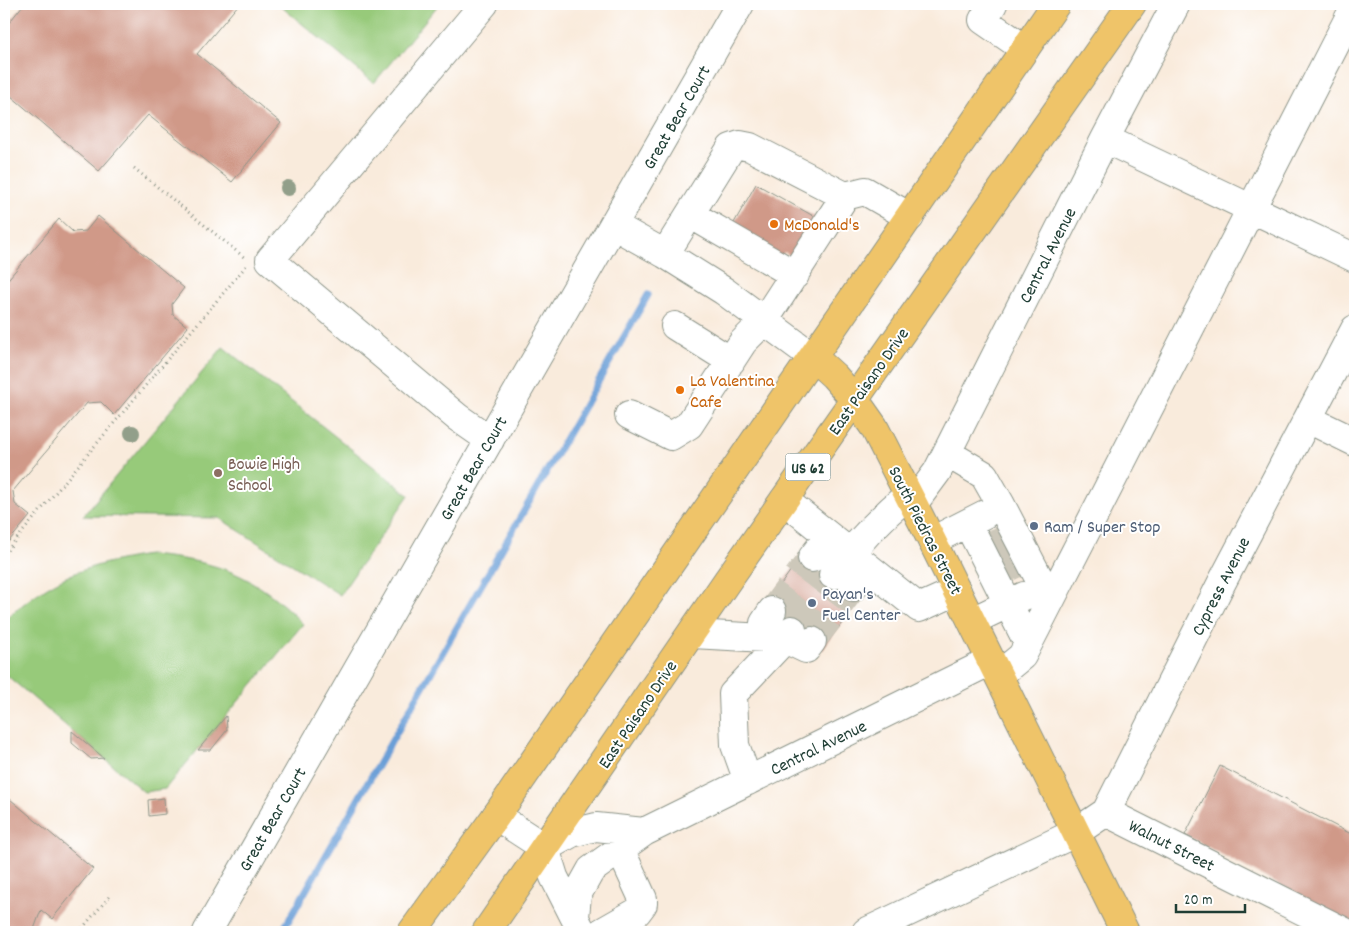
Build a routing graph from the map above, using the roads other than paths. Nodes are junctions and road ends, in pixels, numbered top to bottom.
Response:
1 (484, 4) edge
2 (740, 4) edge
3 (994, 4) edge
4 (1056, 4) edge
5 (1132, 4) edge
6 (1176, 4) edge
7 (1355, 6) edge
8 (1025, 49) junction
9 (1105, 139) junction
10 (845, 196) junction
11 (1251, 210) junction
12 (690, 214) junction
13 (910, 217) junction
14 (613, 225) junction
15 (665, 254) junction
16 (1355, 258) edge
17 (795, 275) junction
18 (764, 321) junction
19 (676, 326) dead end
20 (1355, 329) edge
21 (813, 357) junction
22 (731, 361) junction
23 (855, 400) junction
24 (629, 416) dead end
25 (1308, 419) junction
26 (490, 440) junction
27 (1355, 442) edge
28 (947, 452) junction
29 (911, 498) junction
30 (784, 500) junction
31 (1002, 505) junction
32 (968, 524) junction
33 (932, 541) junction
34 (999, 541) junction
35 (812, 558) dead end
36 (846, 564) junction
37 (1012, 566) junction
38 (1048, 589) junction
39 (958, 591) junction
40 (1008, 603) junction
41 (772, 611) tunnel mouth
42 (972, 621) junction
43 (692, 634) junction
44 (797, 635) junction
45 (1028, 643) junction
46 (995, 668) junction
47 (748, 781) junction
48 (1106, 812) junction
49 (496, 816) junction
50 (644, 832) junction
51 (1075, 833) junction
52 (544, 848) junction
53 (620, 849) junction
54 (579, 925) edge
55 (207, 932) edge
56 (412, 932) edge
57 (486, 932) edge
58 (602, 932) edge
59 (866, 932) edge
60 (1125, 932) edge
61 (1345, 932) edge

1 - 26 street
2 - 14 street, Great Bear Court
3 - 8 street
4 - 8 main road
5 - 23 main road, East Paisano Drive / US 62
6 - 9 street, Central Avenue
7 - 11 street, Central Avenue
8 - 13 main road
9 - 11 street
9 - 28 street, Central Avenue
10 - 12 street
10 - 13 street
10 - 17 street
11 - 16 street
11 - 38 street, Central Avenue
12 - 15 street
12 - 17 street
13 - 21 main road
14 - 15 street, South Piedras Street
14 - 26 street, Great Bear Court
15 - 18 street, South Piedras Street
17 - 18 street
18 - 21 street, South Piedras Street
18 - 22 street
19 - 22 street
20 - 25 street, Cypress Avenue
21 - 23 main road, South Piedras Street
21 - 49 main road
22 - 24 street
23 - 29 main road, South Piedras Street
23 - 30 main road, East Paisano Drive / US 62
25 - 27 street
25 - 48 street, Cypress Avenue
26 - 55 street, Great Bear Court
28 - 29 street, Central Avenue
28 - 31 street
29 - 33 main road, South Piedras Street
29 - 36 street, Central Avenue
30 - 36 street
30 - 43 main road, East Paisano Drive / US 62
31 - 32 street
31 - 34 street
32 - 33 street
32 - 34 street
33 - 39 main road, South Piedras Street
34 - 37 street
34 - 37 street
35 - 36 street, Central Avenue
36 - 39 street
37 - 38 street
37 - 40 street
38 - 40 street
38 - 45 street, Central Avenue
39 - 42 main road, South Piedras Street
40 - 42 street
40 - 45 street
41 - 44 street
42 - 46 main road, South Piedras Street
43 - 44 street
43 - 52 main road, East Paisano Drive / US 62
44 - 47 street
45 - 46 street, Central Avenue
46 - 47 street, Central Avenue
46 - 51 main road, South Piedras Street
47 - 50 street, Central Avenue
48 - 51 street, Cypress Avenue
48 - 61 street, Walnut Street
49 - 52 street
49 - 56 main road
50 - 52 street
50 - 53 street, Central Avenue
51 - 59 street, Cypress Avenue
51 - 60 main road, South Piedras Street
52 - 54 street
52 - 57 main road, East Paisano Drive / US 62
53 - 54 street, Central Avenue
53 - 58 street

